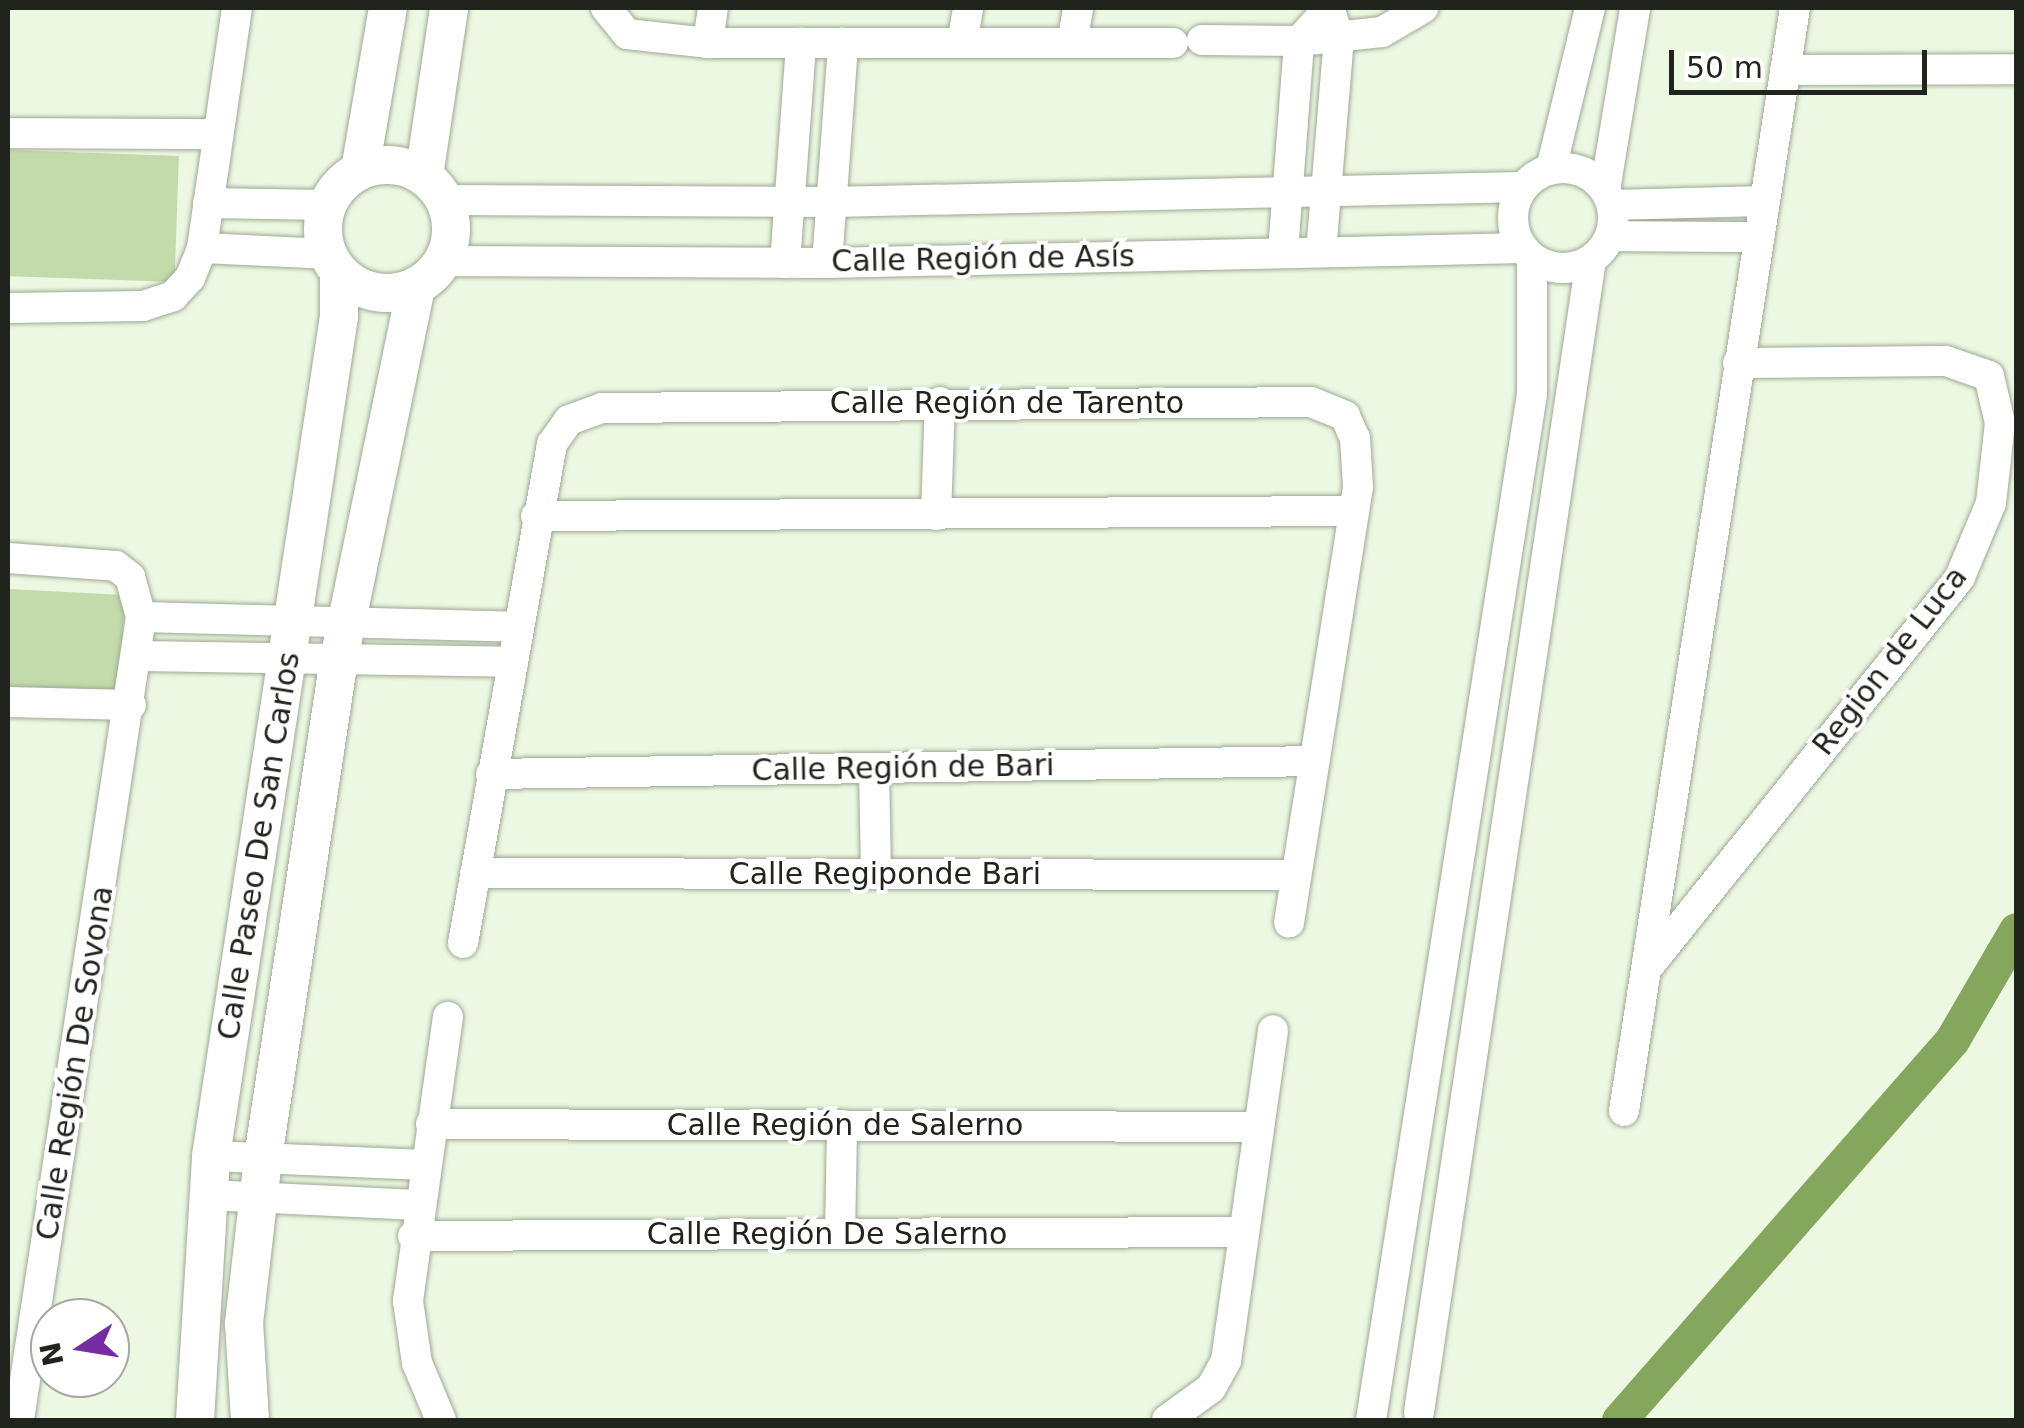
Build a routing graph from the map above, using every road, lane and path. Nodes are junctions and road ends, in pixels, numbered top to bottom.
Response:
1 (237, 8) edge
2 (388, 8) edge
3 (449, 8) edge
4 (606, 8) edge
5 (713, 8) edge
6 (968, 8) edge
7 (1078, 8) edge
8 (1329, 8) edge
9 (1590, 8) edge
10 (1635, 8) edge
11 (1794, 8) edge
12 (1420, 12) edge
13 (1339, 38) junction
14 (708, 42) junction
15 (802, 42) junction
16 (844, 42) junction
17 (1299, 42) junction
18 (962, 43) junction
19 (1072, 43) junction
20 (2016, 69) edge
21 (1785, 70) junction
22 (8, 132) edge
23 (218, 134) junction
24 (1551, 169) junction
25 (360, 170) junction
26 (1523, 186) junction
27 (434, 188) junction
28 (1288, 188) junction
29 (1326, 188) junction
30 (1609, 197) junction
31 (1764, 201) junction
32 (789, 202) junction
33 (830, 202) junction
34 (208, 203) junction
35 (327, 205) junction
36 (1610, 236) junction
37 (1757, 237) junction
38 (202, 248) junction
39 (1283, 251) junction
40 (1321, 252) junction
41 (1528, 253) junction
42 (1590, 260) junction
43 (333, 263) junction
44 (785, 263) junction
45 (827, 263) junction
46 (430, 274) junction
47 (8, 308) edge
48 (1738, 363) junction
49 (940, 402) junction
50 (1353, 512) junction
51 (936, 515) junction
52 (536, 516) junction
53 (8, 558) edge
54 (140, 617) junction
55 (294, 621) junction
56 (517, 627) junction
57 (343, 641) junction
58 (139, 656) junction
59 (289, 658) junction
60 (511, 662) junction
61 (8, 702) edge
62 (131, 705) junction
63 (1314, 761) junction
64 (874, 768) junction
65 (492, 774) junction
66 (1458, 855) junction
67 (1502, 861) junction
68 (474, 873) junction
69 (876, 874) junction
70 (1296, 875) junction
71 (1289, 923) dead end
72 (462, 943) dead end
73 (1646, 970) junction
74 (448, 1017) dead end
75 (1274, 1030) dead end
76 (1624, 1110) dead end
77 (431, 1124) junction
78 (842, 1125) junction
79 (1259, 1127) junction
80 (211, 1156) junction
81 (263, 1158) junction
82 (425, 1164) junction
83 (207, 1196) junction
84 (258, 1198) junction
85 (418, 1205) junction
86 (1242, 1232) junction
87 (840, 1234) junction
88 (413, 1236) junction
89 (1419, 1412) dead end
90 (19, 1420) edge
91 (195, 1420) edge
92 (250, 1420) edge
93 (441, 1420) edge
94 (1167, 1420) edge
95 (1371, 1420) edge

1 - 23 street
2 - 25 street
3 - 27 street
4 - 14 street
5 - 14 street
6 - 18 street
7 - 19 street
8 - 13 street
8 - 17 street
9 - 24 street
10 - 30 street
11 - 21 street, Region de Luca
12 - 13 street
13 - 17 street
13 - 29 street
14 - 15 street
15 - 16 street
15 - 32 street, Calle Región de Asís
16 - 18 street
16 - 33 street, Calle Región de Asís
17 - 19 street
17 - 28 street
18 - 19 street
20 - 21 street
21 - 31 street, Region de Luca
22 - 23 street
23 - 34 street
24 - 26 street
24 - 30 street
25 - 27 street
25 - 35 street
26 - 29 street, Calle Región de Asís
26 - 41 street
27 - 32 street, Calle Región de Asís
27 - 46 street
28 - 29 street, Calle Región de Asís
28 - 33 street, Calle Región de Asís
28 - 39 street
29 - 40 street
30 - 31 street
30 - 36 street
31 - 37 street, Region de Luca
32 - 33 street, Calle Región de Asís
32 - 44 street, Calle Región de Asís
33 - 45 street, Calle Región de Asís
34 - 35 street
34 - 38 street
35 - 43 street
36 - 37 street
36 - 42 street
37 - 48 street, Region de Luca
38 - 43 street
38 - 47 street
39 - 40 street, Calle Región de Asís
39 - 45 street, Calle Región de Asís
40 - 41 street, Calle Región de Asís
41 - 42 street
41 - 66 street
42 - 67 street
43 - 46 street
43 - 55 street, Calle Paseo De San Carlos
44 - 45 street, Calle Región de Asís
44 - 46 street, Calle Región de Asís
46 - 57 street, Calle Paseo De San Carlos
48 - 73 street, Region de Luca
48 - 73 street, Region de Luca
49 - 50 street, Calle Región de Tarento
49 - 51 street
49 - 52 street, Calle Región de Tarento
50 - 51 street
50 - 63 street, Calle Región de Tarento
51 - 52 street
52 - 56 street
53 - 54 street, Calle Región De Sovona
54 - 55 street
54 - 58 street, Calle Región De Sovona
55 - 57 street
55 - 59 street, Calle Paseo De San Carlos
56 - 57 street
56 - 60 street
57 - 59 street
57 - 60 street
57 - 81 street, Calle Paseo De San Carlos
58 - 59 street
58 - 62 street, Calle Región De Sovona
59 - 80 street, Calle Paseo De San Carlos
60 - 65 street
61 - 62 street
62 - 90 street, Calle Región De Sovona
63 - 64 street, Calle Región de Bari
63 - 70 street, Calle Región de Tarento
64 - 65 street, Calle Región de Bari
64 - 69 street
65 - 68 street
66 - 67 street
66 - 95 street
67 - 89 street
68 - 69 street, Calle Regiponde Bari
68 - 72 street
69 - 70 street, Calle Regiponde Bari
70 - 71 street, Calle Región de Tarento
73 - 76 street, Region de Luca
74 - 77 street
75 - 79 street
77 - 78 street, Calle Región de Salerno
77 - 82 street
78 - 79 street, Calle Región de Salerno
78 - 87 street
79 - 86 street
80 - 81 street
80 - 83 street, Calle Paseo De San Carlos
81 - 82 street
81 - 84 street, Calle Paseo De San Carlos
82 - 85 street
83 - 84 street
83 - 91 street, Calle Paseo De San Carlos
84 - 85 street
84 - 92 street, Calle Paseo De San Carlos
85 - 88 street
86 - 87 street, Calle Región De Salerno
86 - 94 street
87 - 88 street, Calle Región De Salerno
88 - 93 street

